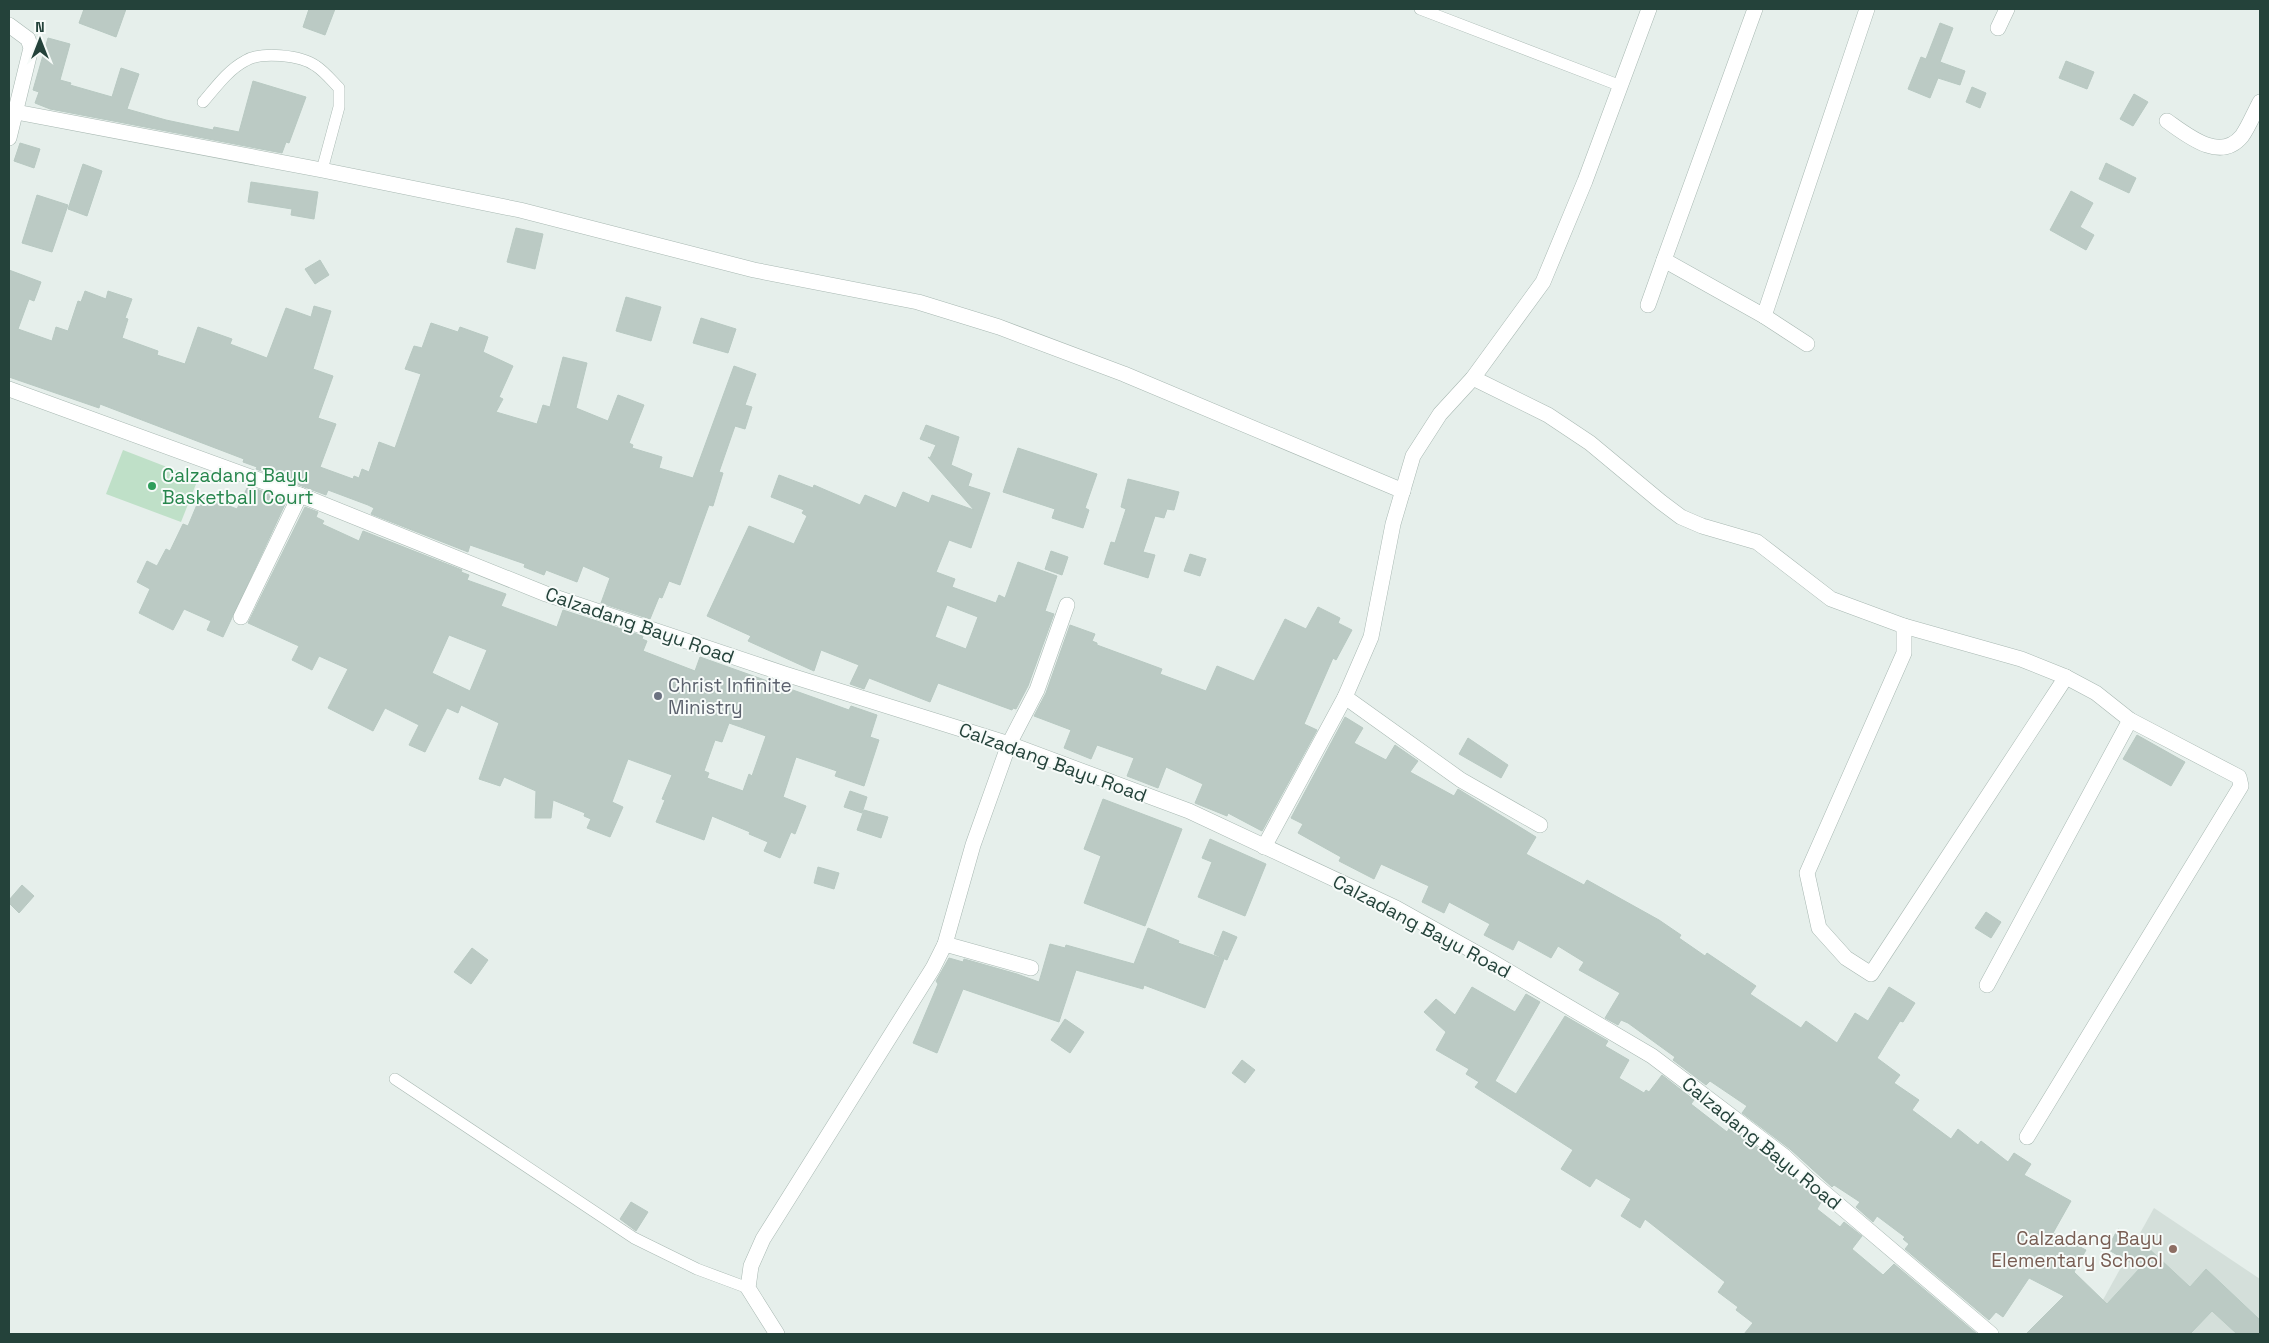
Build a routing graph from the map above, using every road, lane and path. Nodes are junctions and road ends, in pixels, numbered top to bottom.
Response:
1 (1420, 9) edge
2 (1649, 9) edge
3 (1755, 9) edge
4 (1867, 9) edge
5 (2007, 9) edge
6 (9, 25) edge
7 (1998, 28) dead end
8 (1621, 86) junction
9 (203, 102) dead end
10 (2260, 102) edge
11 (16, 112) junction
12 (2167, 121) dead end
13 (9, 138) edge
14 (322, 170) junction
15 (1664, 260) junction
16 (1648, 305) dead end
17 (1764, 316) junction
18 (1807, 344) dead end
19 (1473, 378) junction
20 (9, 389) edge
21 (1403, 491) junction
22 (300, 495) junction
23 (1067, 605) dead end
24 (241, 617) dead end
25 (1904, 626) junction
26 (2066, 676) junction
27 (1345, 697) junction
28 (2130, 720) junction
29 (1009, 744) junction
30 (1540, 825) dead end
31 (1264, 847) junction
32 (945, 944) junction
33 (1031, 968) dead end
34 (1987, 985) dead end
35 (395, 1079) dead end
36 (2026, 1137) dead end
37 (748, 1288) junction
38 (777, 1334) edge
39 (1991, 1334) edge

1 - 8 lane
2 - 8 street
3 - 15 street
4 - 17 street
5 - 7 street
6 - 11 street
8 - 19 street
9 - 14 lane
10 - 12 street
11 - 13 street
11 - 14 street
14 - 21 street
15 - 16 street
15 - 17 street
17 - 18 street
19 - 21 street
19 - 25 street
20 - 22 street, Calzadang Bayu Road
21 - 27 street
22 - 24 street
22 - 29 street, Calzadang Bayu Road
23 - 29 street
25 - 26 street
25 - 26 street
26 - 28 street
27 - 30 street
27 - 31 street
28 - 34 street
28 - 36 street
29 - 31 street, Calzadang Bayu Road
29 - 32 street
31 - 39 street, Calzadang Bayu Road
32 - 33 street
32 - 37 street
35 - 37 lane
37 - 38 street

